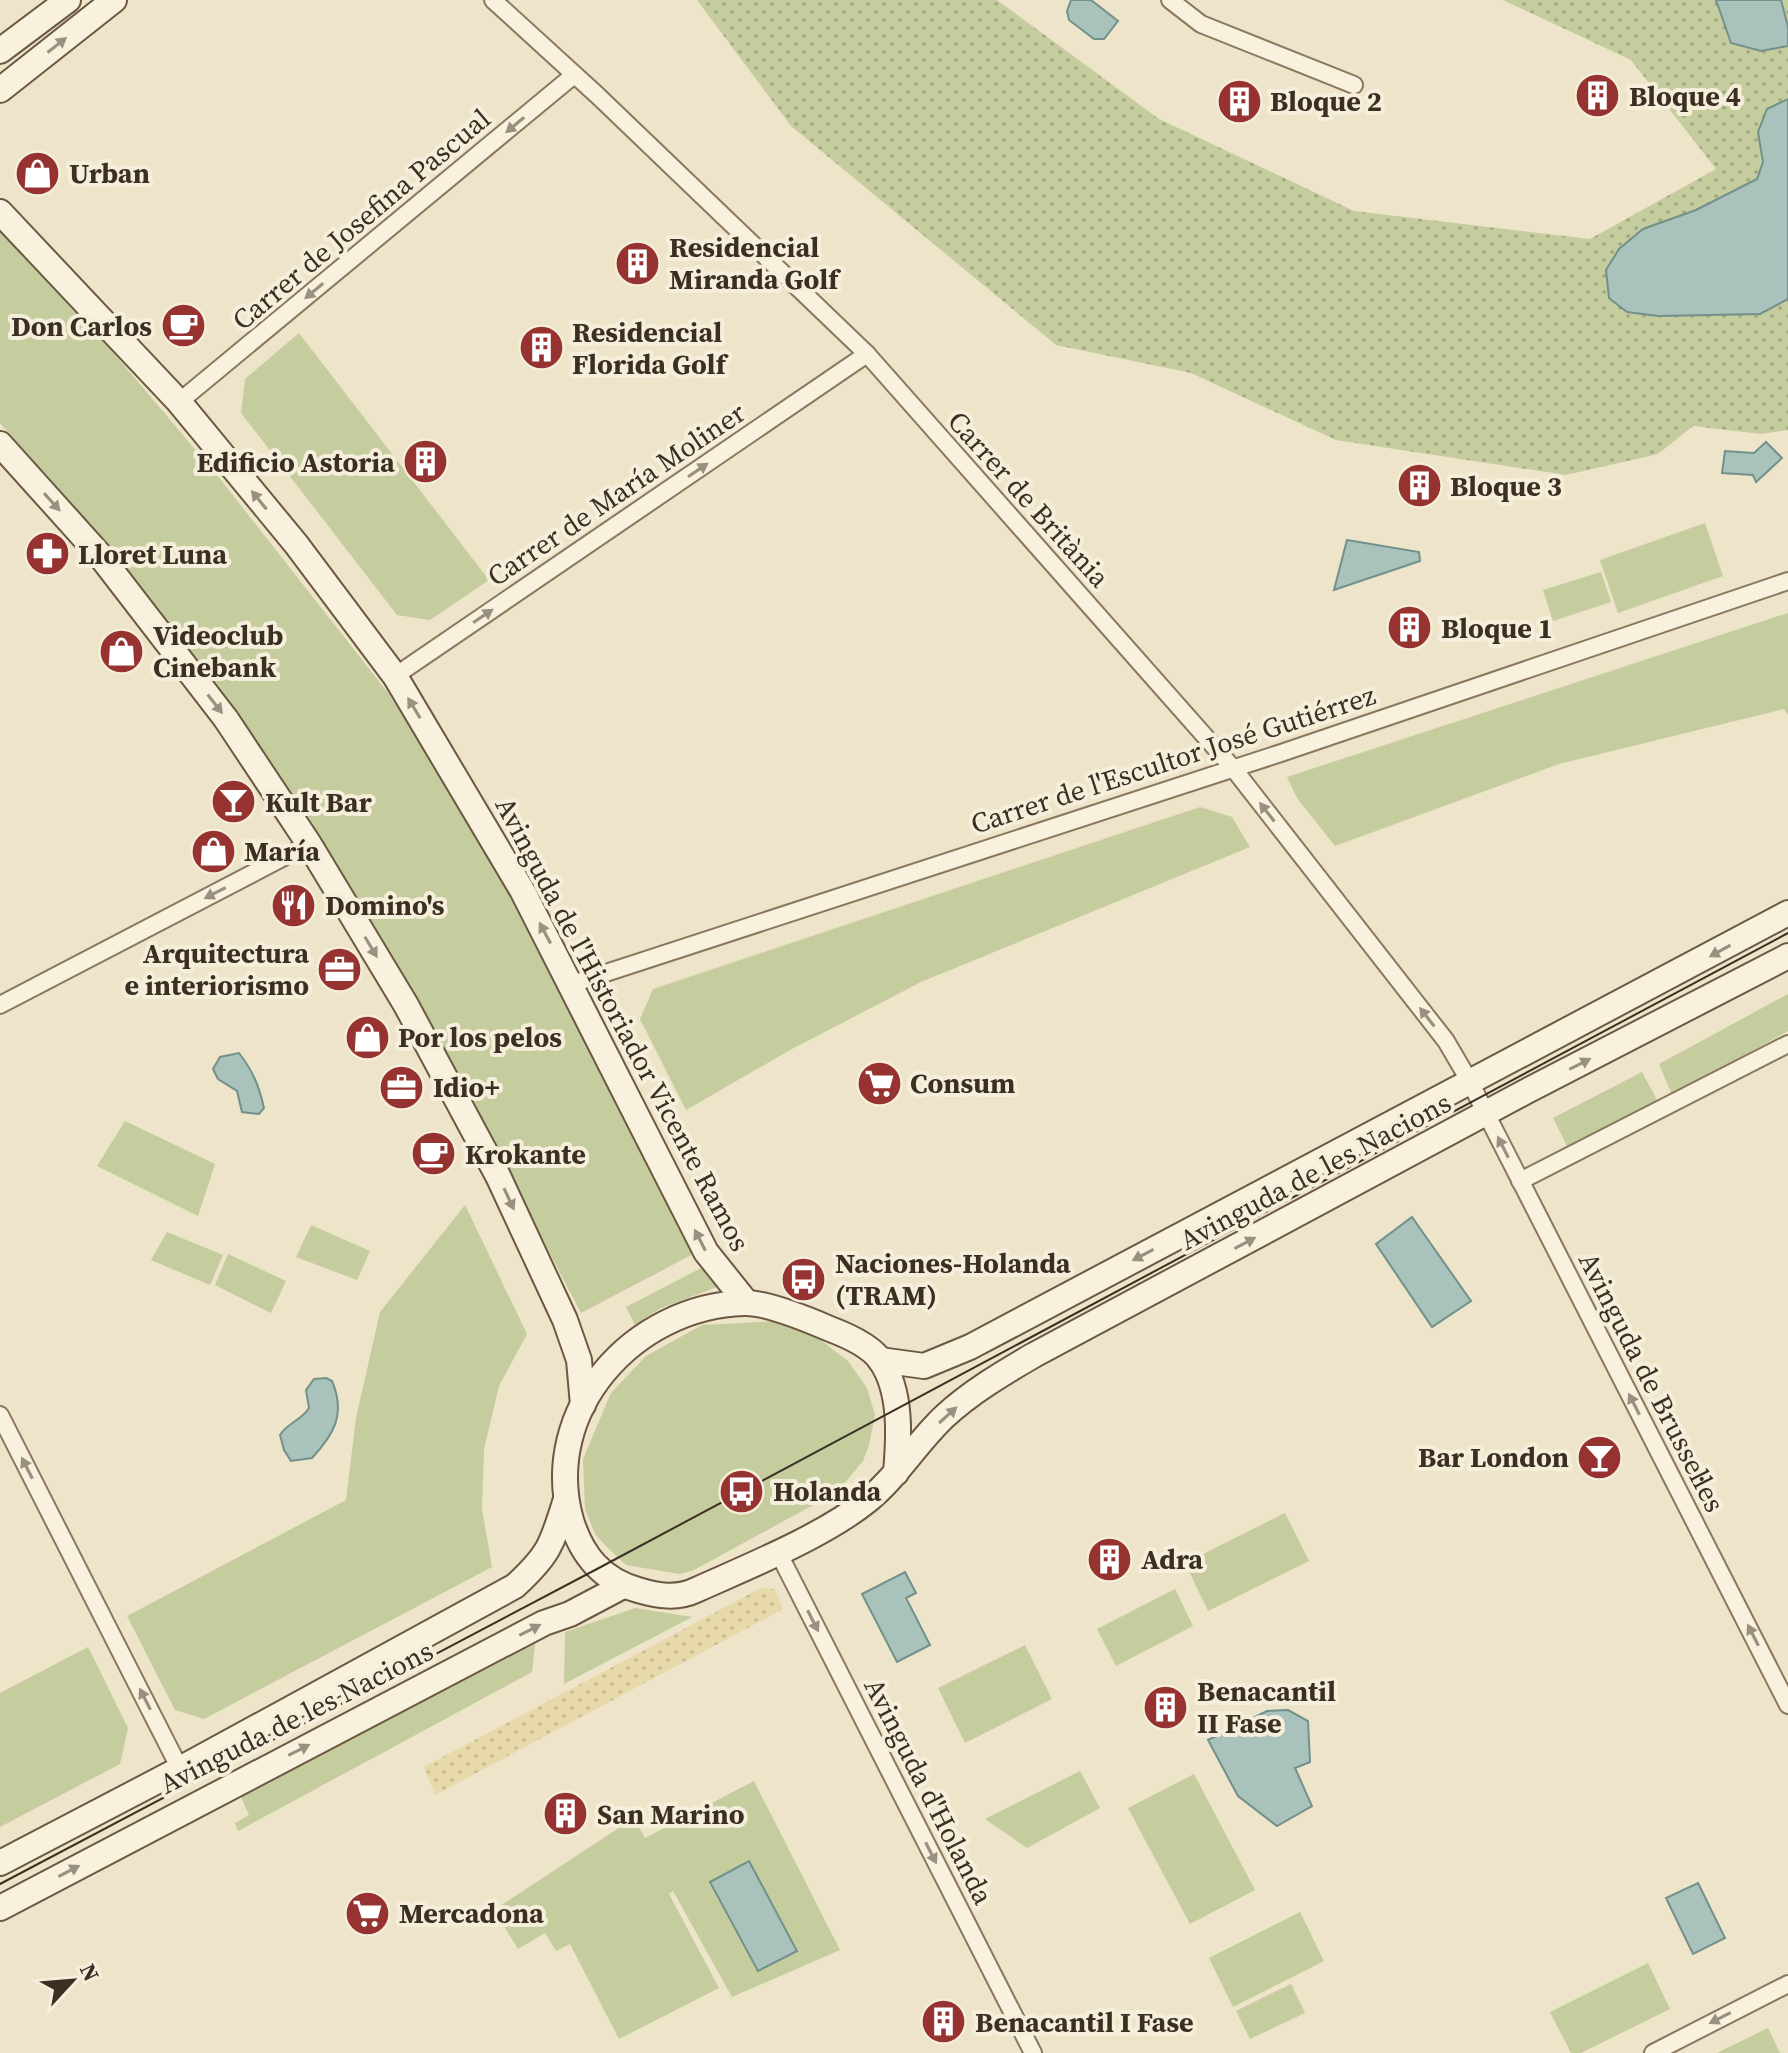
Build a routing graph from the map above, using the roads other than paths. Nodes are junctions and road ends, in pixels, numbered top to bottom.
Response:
1 (68, 0) edge
2 (114, 0) edge
3 (493, 0) edge
4 (1170, 0) edge
5 (0, 51) edge
6 (574, 75) junction
7 (1354, 85) dead end
8 (0, 90) edge
9 (0, 212) edge
10 (867, 354) junction
11 (179, 402) junction
12 (0, 444) edge
13 (1788, 581) edge
14 (395, 676) junction
15 (1233, 768) junction
16 (309, 844) junction
17 (1788, 913) edge
18 (1788, 956) edge
19 (572, 984) junction
20 (0, 1005) edge
21 (1788, 1044) edge
22 (1470, 1082) junction
23 (1486, 1113) junction
24 (1520, 1181) junction
25 (746, 1302) junction
26 (880, 1360) junction
27 (583, 1405) junction
28 (0, 1415) edge
29 (896, 1473) junction
30 (566, 1499) junction
31 (778, 1552) junction
32 (623, 1586) junction
33 (1788, 1705) edge
34 (180, 1769) junction
35 (0, 1863) edge
36 (0, 1908) edge
37 (1788, 1984) edge
38 (1033, 2053) edge
39 (1653, 2053) edge

1 - 5 main road
8 -> 2 main road
3 - 6 street, Carrer de Britània
4 - 7 street
6 - 10 street, Carrer de Britània
6 -> 11 street, Carrer de Josefina Pascual
9 - 11 main road, Avinguda de l'Historiador Vicente Ramos
14 -> 10 street, Carrer de María Moliner
10 - 15 street, Carrer de Britània
14 -> 11 main road, Avinguda de l'Historiador Vicente Ramos
12 -> 16 main road
13 - 15 street, Carrer de l'Escultor José Gutiérrez
19 -> 14 main road, Avinguda de l'Historiador Vicente Ramos
15 - 19 street, Carrer de l'Escultor José Gutiérrez
22 -> 15 street, Carrer de Britània
16 -> 20 street
16 -> 27 main road
17 -> 22 main road, Avinguda de les Nacions
23 -> 18 main road, Avinguda de les Nacions
25 -> 19 main road, Avinguda de l'Historiador Vicente Ramos
21 - 24 street
22 - 23 street, Avinguda de Brussel·les
22 -> 26 main road, Avinguda de les Nacions
24 -> 23 street, Avinguda de Brussel·les
29 -> 23 main road, Avinguda de les Nacions
33 -> 24 street, Avinguda de Brussel·les
25 - 26 main road
25 - 27 main road
26 - 29 main road
27 - 30 main road
34 -> 28 street
29 - 31 main road, Avinguda de les Nacions
30 - 32 main road
30 - 34 main road, Avinguda de les Nacions
31 - 32 main road, Avinguda de les Nacions
31 -> 38 street, Avinguda d'Holanda
36 -> 32 main road, Avinguda de les Nacions
34 - 35 main road, Avinguda de les Nacions
37 -> 39 street

